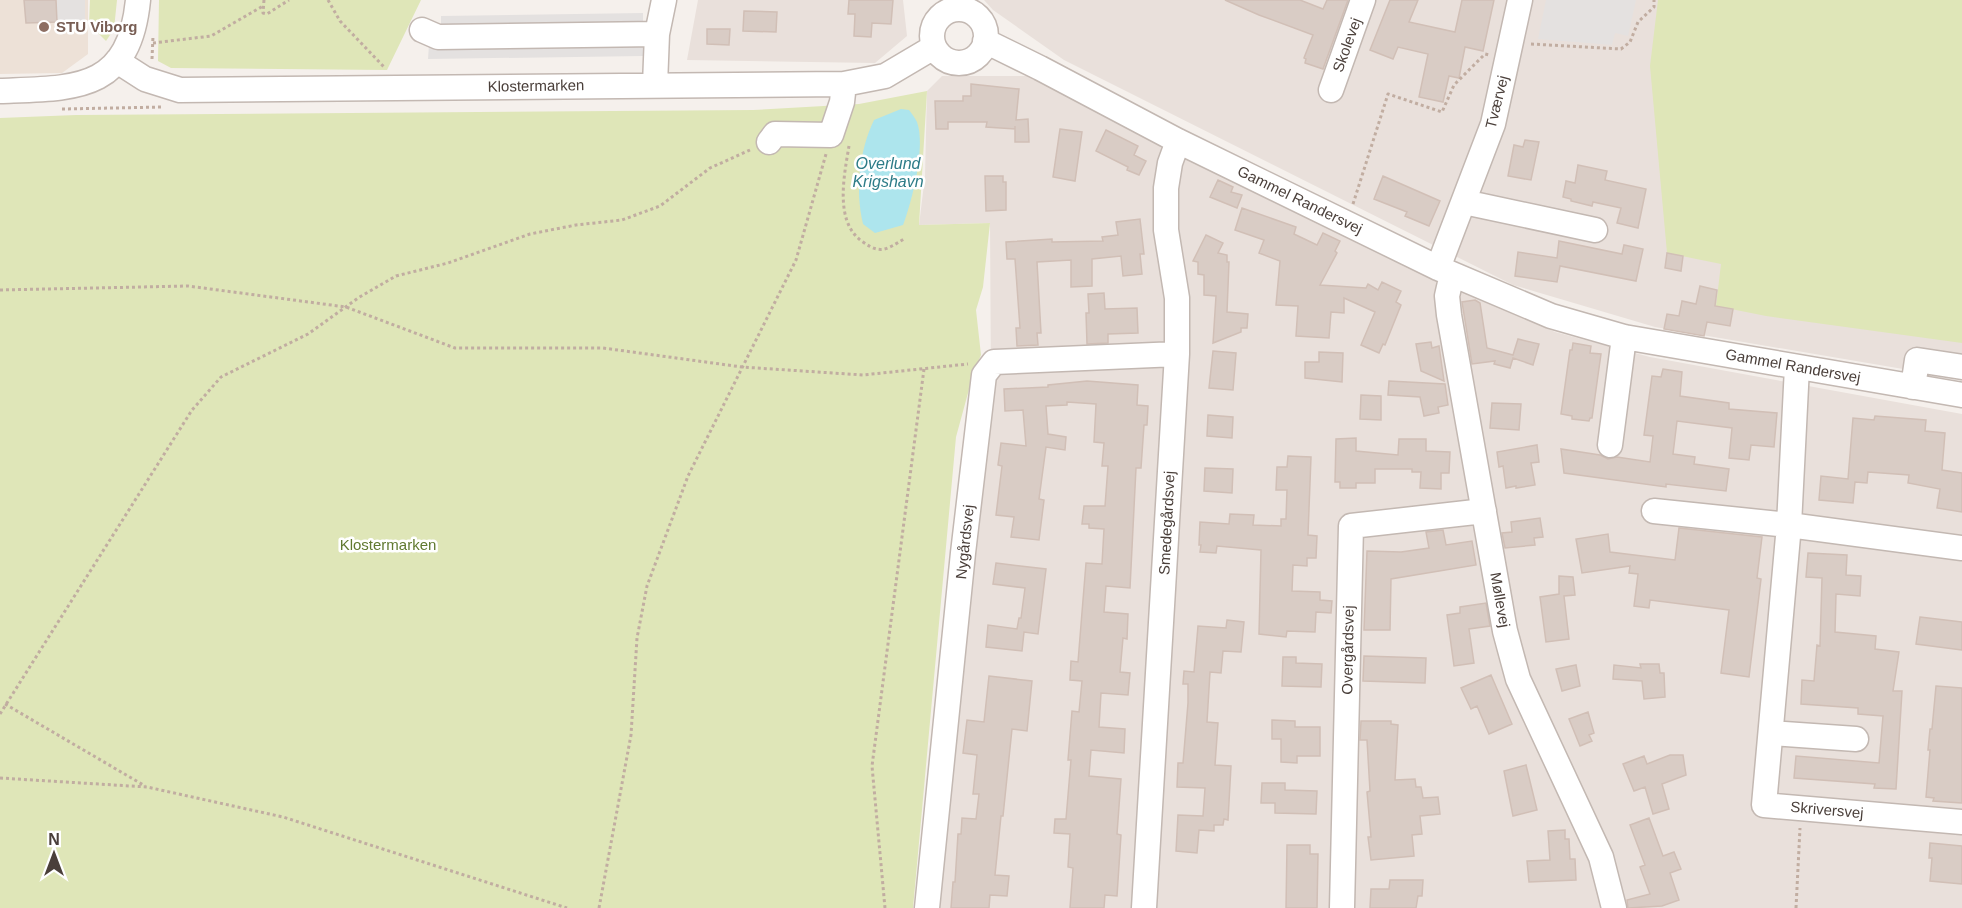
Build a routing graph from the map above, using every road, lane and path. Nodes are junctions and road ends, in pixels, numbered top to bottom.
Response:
1 (138, 0) edge
2 (264, 0) edge
3 (289, 0) edge
4 (328, 0) edge
5 (664, 0) edge
6 (1364, 0) edge
7 (1520, 0) edge
8 (1654, 0) edge
9 (949, 5) edge
10 (263, 6) junction
11 (422, 30) dead end
12 (153, 31) dead end
13 (657, 34) junction
14 (985, 41) junction
15 (153, 43) junction
16 (934, 47) junction
17 (1510, 51) junction
18 (117, 61) junction
19 (390, 71) dead end
20 (145, 79) junction
21 (656, 84) junction
22 (844, 84) junction
23 (1331, 90) dead end
24 (0, 91) edge
25 (58, 109) dead end
26 (840, 138) junction
27 (1178, 141) junction
28 (769, 142) joint
29 (1464, 202) junction
30 (1347, 222) junction
31 (1595, 230) dead end
32 (904, 239) dead end
33 (1445, 271) junction
34 (0, 290) edge
35 (346, 307) junction
36 (1624, 337) junction
37 (1177, 354) junction
38 (994, 362) junction
39 (742, 367) junction
40 (1962, 367) edge
41 (1797, 368) junction
42 (924, 369) junction
43 (1913, 387) junction
44 (1962, 395) edge
45 (1610, 445) dead end
46 (1484, 511) junction
47 (1654, 511) dead end
48 (1789, 525) junction
49 (1962, 548) edge
50 (5, 704) junction
51 (0, 714) edge
52 (1772, 733) junction
53 (1856, 739) dead end
54 (0, 778) edge
55 (147, 787) junction
56 (1800, 808) junction
57 (1962, 822) edge
58 (567, 908) edge
59 (599, 908) edge
60 (885, 908) edge
61 (927, 908) edge
62 (1144, 908) edge
63 (1342, 908) edge
64 (1614, 908) edge
65 (1796, 908) edge

1 - 18 street
2 - 10 path
3 - 10 path
4 - 19 path
5 - 13 street
6 - 23 street, Skolevej
7 - 17 street, Tværvej
8 - 17 path
9 - 14 street
9 - 16 street
10 - 15 path
11 - 13 street
12 - 15 path
13 - 21 street
14 - 16 street
14 - 27 street, Gammel Randersvej
15 - 20 path
16 - 22 street, Klostermarken
17 - 29 street, Tværvej
17 - 30 path
18 - 20 street, Klostermarken
18 - 24 street
20 - 21 street, Klostermarken
20 - 25 path
21 - 22 street, Klostermarken
22 - 26 street
26 - 28 street
26 - 32 path
26 - 39 path
27 - 30 street, Gammel Randersvej
27 - 37 street, Smedegårdsvej
28 - 35 path
29 - 31 street
29 - 33 street, Tværvej
30 - 33 street, Gammel Randersvej
33 - 36 street, Gammel Randersvej
33 - 46 street, Møllevej
34 - 35 path
35 - 39 path
35 - 50 path
36 - 41 street, Gammel Randersvej
36 - 45 street
37 - 38 street
37 - 62 street, Smedegårdsvej
38 - 42 path
38 - 61 street, Nygårdsvej
39 - 42 path
39 - 59 path
40 - 43 street
41 - 43 street, Gammel Randersvej
41 - 48 street, Skriversvej
42 - 60 path
43 - 44 street, Gammel Randersvej
46 - 63 street, Overgårdsvej
46 - 64 street, Møllevej
47 - 48 street
48 - 49 street
48 - 52 street, Skriversvej
50 - 51 path
50 - 55 path
52 - 53 street
52 - 56 street, Skriversvej
54 - 55 path
55 - 58 path
56 - 57 street, Skriversvej
56 - 65 path

